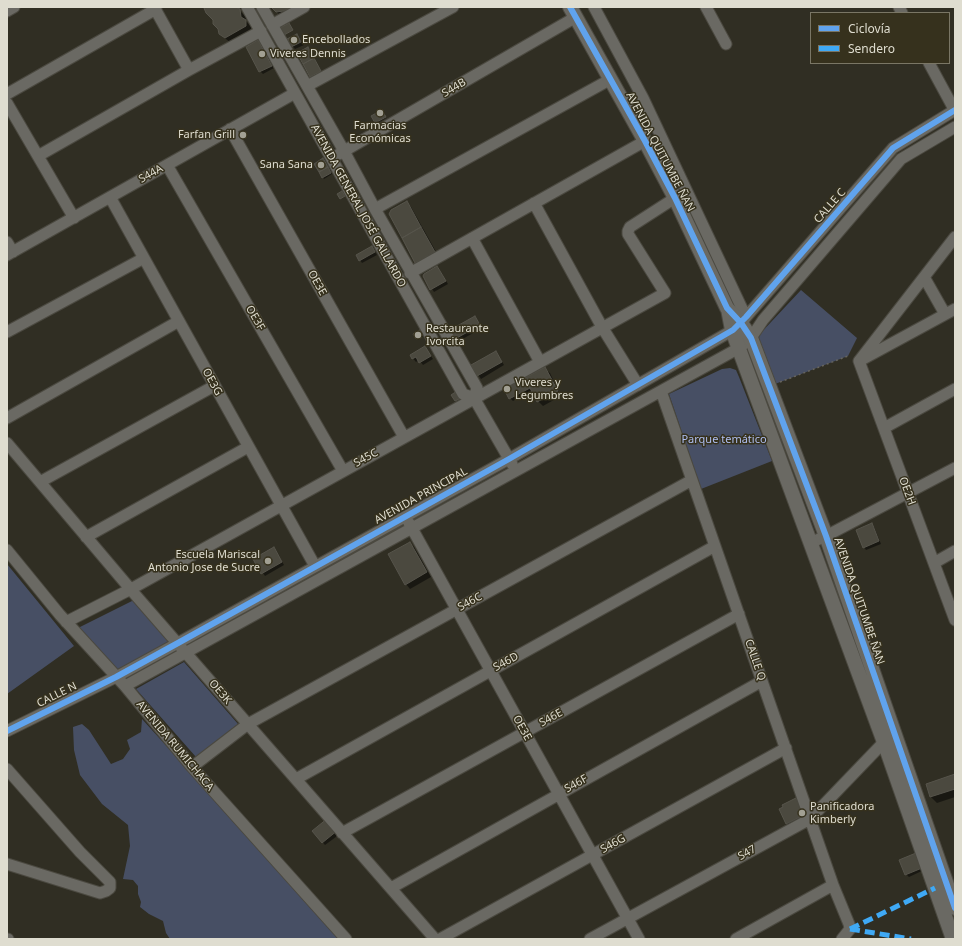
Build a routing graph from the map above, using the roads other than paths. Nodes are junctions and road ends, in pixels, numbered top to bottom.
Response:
1 (14, 7) edge
2 (247, 7) edge
3 (262, 7) edge
4 (304, 7) edge
5 (452, 7) edge
6 (594, 7) edge
7 (706, 7) edge
8 (155, 8) edge
9 (7, 11) edge
10 (573, 12) edge
11 (272, 25) junction
12 (261, 32) junction
13 (726, 44) dead end
14 (930, 64) edge
15 (189, 70) junction
16 (611, 80) junction
17 (307, 86) junction
18 (295, 92) junction
19 (7, 94) edge
20 (7, 103) edge
21 (955, 110) edge
22 (955, 127) edge
23 (230, 129) junction
24 (645, 141) junction
25 (344, 151) junction
26 (38, 156) junction
27 (331, 158) junction
28 (166, 165) junction
29 (110, 197) junction
30 (675, 198) junction
31 (534, 203) junction
32 (375, 209) junction
33 (74, 218) junction
34 (955, 237) edge
35 (472, 238) junction
36 (7, 242) edge
37 (10, 254) edge
38 (144, 258) junction
39 (410, 272) junction
40 (924, 277) junction
41 (950, 311) edge
42 (179, 321) junction
43 (738, 325) junction
44 (602, 327) junction
45 (7, 332) edge
46 (751, 338) junction
47 (739, 348) junction
48 (859, 361) junction
49 (540, 362) junction
50 (638, 385) junction
51 (214, 386) junction
52 (955, 389) edge
53 (661, 391) junction
54 (474, 398) junction
55 (7, 418) edge
56 (884, 428) junction
57 (404, 438) junction
58 (7, 443) edge
59 (248, 447) junction
60 (509, 459) junction
61 (955, 468) edge
62 (343, 471) junction
63 (516, 471) junction
64 (692, 480) junction
65 (40, 482) junction
66 (908, 493) junction
67 (281, 506) junction
68 (405, 516) junction
69 (412, 528) junction
70 (826, 536) junction
71 (86, 537) junction
72 (810, 542) junction
73 (715, 546) junction
74 (7, 550) edge
75 (955, 551) edge
76 (934, 563) junction
77 (315, 566) junction
78 (131, 590) junction
79 (457, 609) junction
80 (739, 614) junction
81 (955, 620) edge
82 (66, 622) junction
83 (178, 643) junction
84 (186, 653) junction
85 (491, 671) junction
86 (116, 677) junction
87 (762, 681) junction
88 (125, 686) junction
89 (248, 724) junction
90 (7, 731) edge
91 (525, 732) junction
92 (884, 742) junction
93 (786, 748) junction
94 (192, 767) junction
95 (7, 769) edge
96 (296, 779) junction
97 (559, 794) junction
98 (810, 819) junction
99 (342, 833) junction
100 (593, 855) junction
101 (7, 864) edge
102 (833, 885) junction
103 (390, 888) junction
104 (955, 908) edge
105 (628, 918) junction
106 (346, 939) edge
107 (435, 939) edge
108 (440, 939) edge
109 (590, 939) edge
110 (639, 939) edge
111 (736, 939) edge
112 (842, 939) edge
113 (953, 939) edge

1 - 9 street
2 - 12 street, AVENIDA GENERAL JOSÉ GALLARDO
3 - 11 street, AVENIDA GENERAL JOSÉ GALLARDO
4 - 11 street
5 - 17 street
6 - 43 street
7 - 13 street
8 - 15 street
8 - 19 street
10 - 16 street, AVENIDA QUITUMBE ÑAN
10 - 25 street, S44B
11 - 17 street, AVENIDA GENERAL JOSÉ GALLARDO
12 - 15 street
12 - 18 street, AVENIDA GENERAL JOSÉ GALLARDO
14 - 21 street
15 - 26 street
16 - 24 street, AVENIDA QUITUMBE ÑAN
16 - 32 street
17 - 25 street, AVENIDA GENERAL JOSÉ GALLARDO
18 - 23 street, S44A
18 - 27 street, AVENIDA GENERAL JOSÉ GALLARDO
20 - 26 street
21 - 43 street, CALLE C
22 - 46 street, CALLE C
23 - 28 street, S44A
23 - 57 street, OE3E
24 - 30 street, AVENIDA QUITUMBE ÑAN
24 - 31 street
25 - 27 street, S44B
25 - 32 street, AVENIDA GENERAL JOSÉ GALLARDO
26 - 33 street
27 - 54 street, AVENIDA GENERAL JOSÉ GALLARDO
28 - 29 street, S44A
28 - 62 street, OE3F
29 - 33 street, S44A
29 - 38 street, OE3G
30 - 43 street, AVENIDA QUITUMBE ÑAN
30 - 44 street, S45C
31 - 35 street
31 - 44 street
32 - 39 street, AVENIDA GENERAL JOSÉ GALLARDO
33 - 37 street, S44A
34 - 40 street
35 - 39 street
35 - 49 street
36 - 37 street
38 - 42 street, OE3G
38 - 45 street
39 - 54 street, AVENIDA GENERAL JOSÉ GALLARDO
40 - 41 street
40 - 48 street
41 - 48 street
42 - 51 street, OE3G
42 - 55 street
43 - 46 street, AVENIDA QUITUMBE ÑAN
43 - 47 street, AVENIDA QUITUMBE ÑAN
43 - 50 street, AVENIDA PRINCIPAL
44 - 49 street, S45C
44 - 50 street
46 - 47 street, CALLE C
46 - 70 street, AVENIDA QUITUMBE ÑAN
47 - 53 street
47 - 72 street, AVENIDA QUITUMBE ÑAN
48 - 56 street, OE2H
49 - 54 street, S45C
50 - 60 street, AVENIDA PRINCIPAL
51 - 59 street, OE3G
51 - 65 street
52 - 56 street
53 - 63 street
53 - 64 street, CALLE Q
54 - 57 street, S45C
54 - 60 street, AVENIDA GENERAL JOSÉ GALLARDO
56 - 66 street, OE2H
57 - 62 street, S45C
58 - 65 street, OE3K
59 - 67 street, OE3G
59 - 71 street
60 - 63 street, AVENIDA GENERAL JOSÉ GALLARDO
60 - 68 street, AVENIDA PRINCIPAL
61 - 66 street
62 - 67 street, S45C
63 - 69 street
64 - 73 street, CALLE Q
64 - 79 street, S46C
65 - 71 street, OE3K
66 - 70 street
66 - 76 street, OE2H
67 - 77 street, OE3G
67 - 78 street, S45C
68 - 69 street, OE3E
68 - 77 street, AVENIDA PRINCIPAL
69 - 79 street, OE3E
69 - 84 street
70 - 72 street
70 - 104 street, AVENIDA QUITUMBE ÑAN
71 - 78 street, OE3K
72 - 92 street, AVENIDA QUITUMBE ÑAN
73 - 80 street, CALLE Q
73 - 85 street, S46D
74 - 82 street, AVENIDA RUMICHACA
75 - 76 street
76 - 81 street, OE2H
77 - 83 street, AVENIDA PRINCIPAL
78 - 82 street, S45C
78 - 83 street, OE3K
79 - 85 street, OE3E
79 - 89 street, S46C
80 - 87 street, CALLE Q
80 - 91 street, S46E
82 - 86 street, AVENIDA RUMICHACA
83 - 84 street, OE3K
83 - 86 street, AVENIDA PRINCIPAL
84 - 88 street
84 - 89 street, OE3K
85 - 91 street, OE3E
85 - 96 street, S46D
86 - 88 street, AVENIDA RUMICHACA
86 - 90 street, CALLE N
87 - 93 street, CALLE Q
87 - 97 street, S46F
88 - 94 street, AVENIDA RUMICHACA
89 - 94 street
89 - 96 street, OE3K
91 - 97 street, OE3E
91 - 99 street, S46E
92 - 98 street, S47
92 - 113 street, AVENIDA QUITUMBE ÑAN
93 - 98 street, CALLE Q
93 - 100 street, S46G
94 - 106 street, AVENIDA RUMICHACA
95 - 101 street
96 - 99 street, OE3K
97 - 100 street, OE3E
97 - 103 street, S46F
98 - 102 street, CALLE Q
98 - 105 street, S47
99 - 103 street, OE3K
100 - 105 street, OE3E
100 - 108 street, S46G
102 - 111 street
102 - 112 street, CALLE Q
103 - 107 street, OE3K
105 - 109 street, S47
105 - 110 street, OE3E

